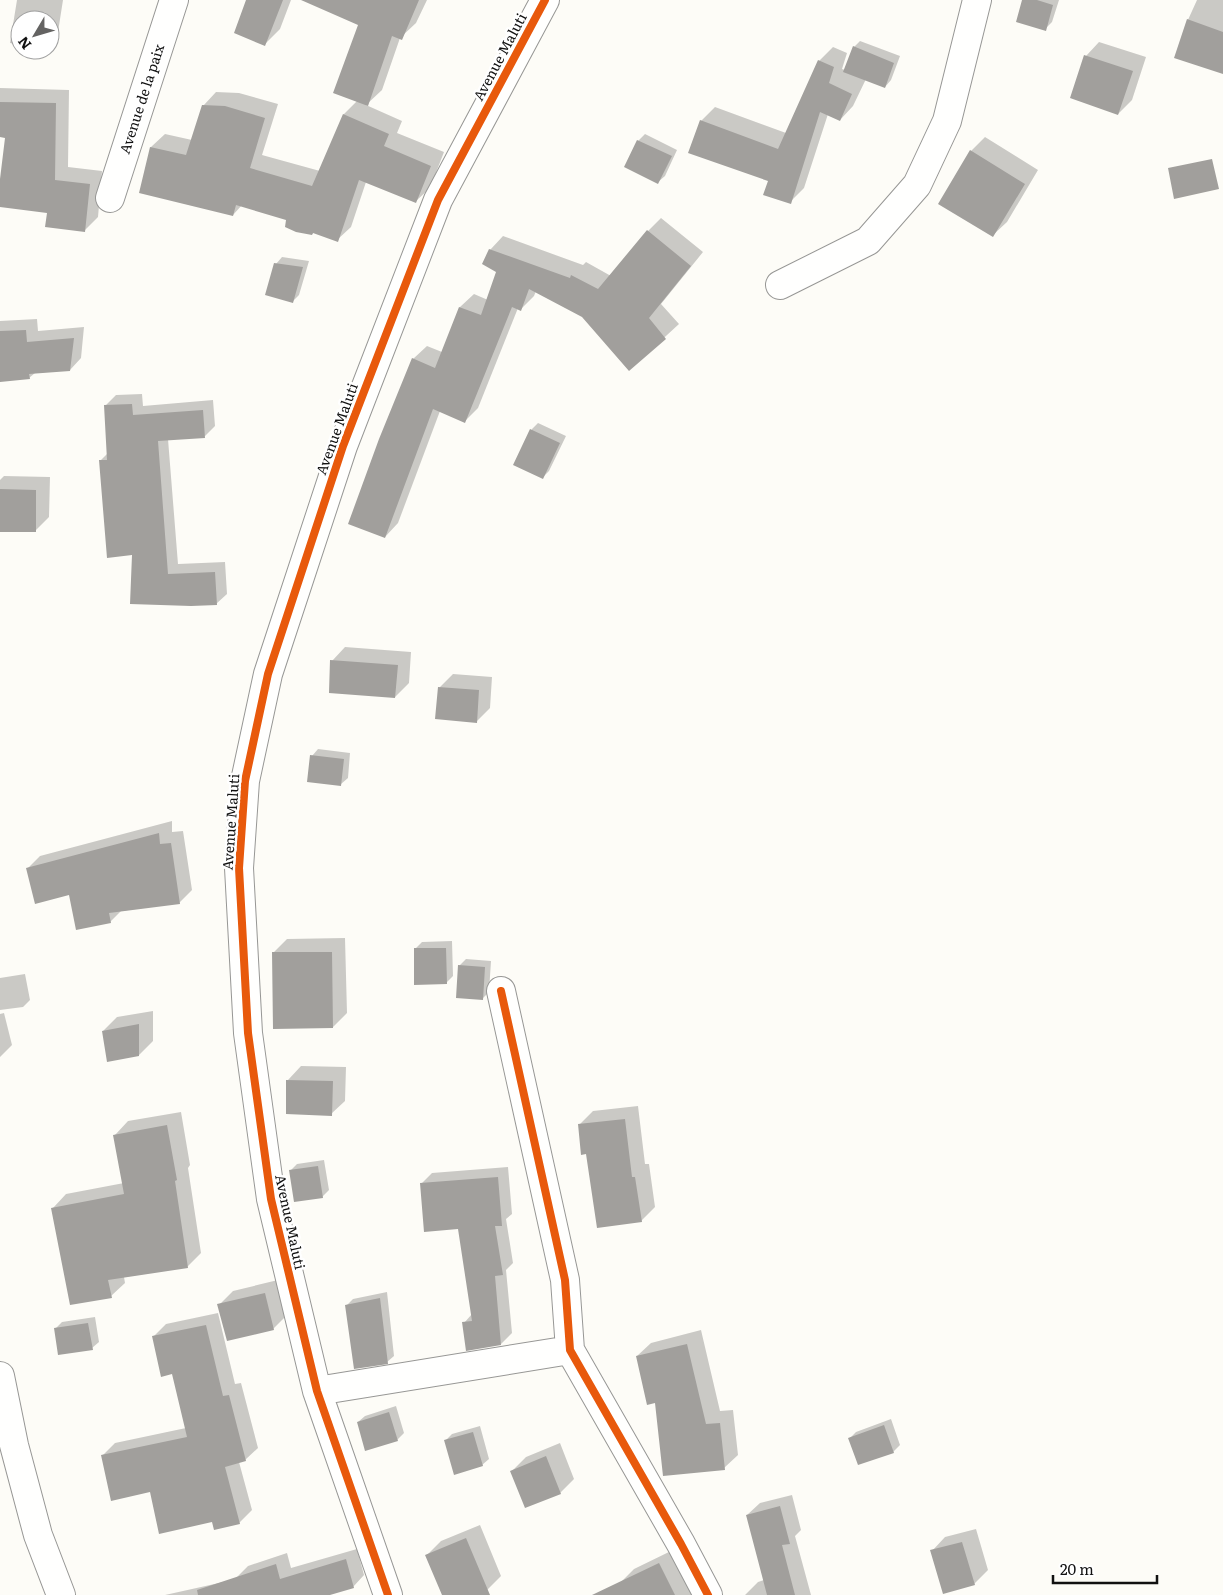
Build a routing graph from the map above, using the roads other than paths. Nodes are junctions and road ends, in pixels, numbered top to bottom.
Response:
1 (174, 0) edge
2 (545, 0) edge
3 (977, 0) edge
4 (110, 198) dead end
5 (780, 285) dead end
6 (501, 991) dead end
7 (570, 1350) junction
8 (0, 1376) edge
9 (317, 1391) junction
10 (61, 1595) edge
11 (388, 1595) edge
12 (708, 1595) edge

1 - 4 street, Avenue de la paix
2 - 9 street, Avenue Maluti
3 - 5 street
6 - 7 street
7 - 9 street
7 - 12 street
8 - 10 street
9 - 11 street, Avenue Maluti

